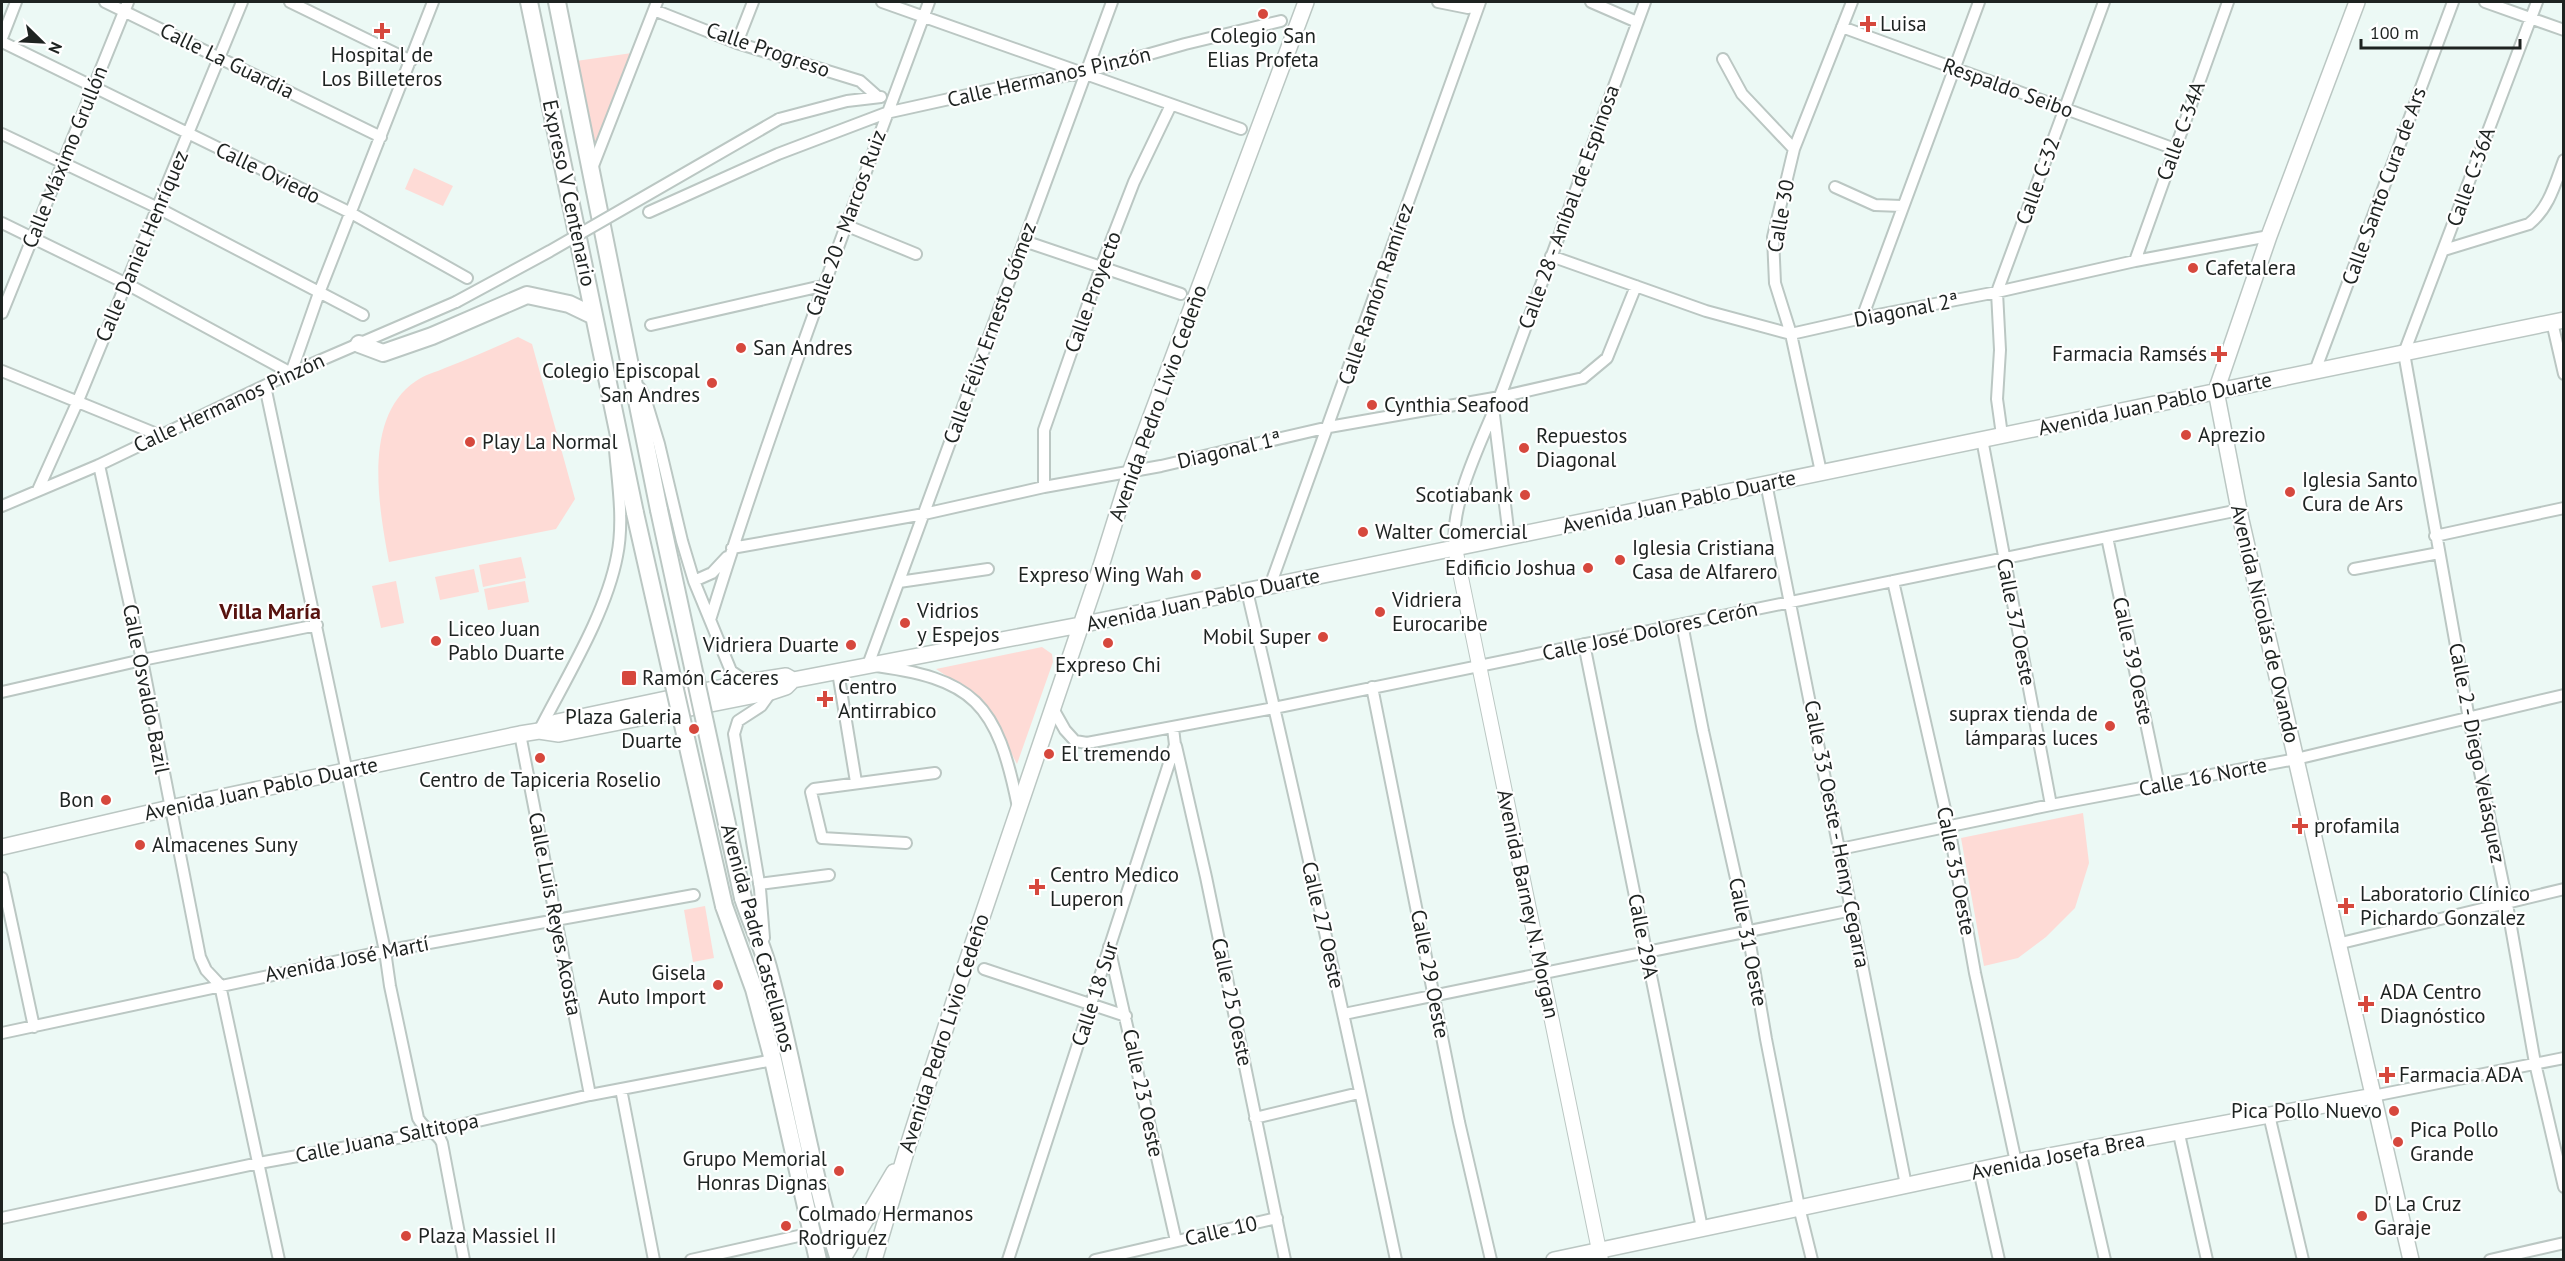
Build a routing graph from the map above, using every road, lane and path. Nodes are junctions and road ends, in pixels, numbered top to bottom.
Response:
1 (16, 2) edge
2 (105, 2) edge
3 (242, 2) edge
4 (290, 2) edge
5 (433, 2) edge
6 (529, 2) edge
7 (557, 2) edge
8 (753, 2) edge
9 (882, 2) edge
10 (929, 2) edge
11 (1112, 2) edge
12 (1306, 2) edge
13 (1438, 2) edge
14 (1591, 2) edge
15 (1645, 2) edge
16 (1852, 2) edge
17 (1978, 2) edge
18 (2104, 2) edge
19 (2228, 2) edge
20 (2357, 2) edge
21 (2453, 2) edge
22 (2485, 2) edge
23 (2537, 2) edge
24 (1480, 3) edge
25 (655, 5) edge
26 (126, 6) edge
27 (924, 16) junction
28 (2530, 19) junction
29 (1281, 21) dead end
30 (1637, 22) junction
31 (1842, 27) junction
32 (2564, 30) edge
33 (2, 40) edge
34 (737, 43) junction
35 (218, 56) junction
36 (1723, 59) dead end
37 (411, 61) junction
38 (1954, 68) junction
39 (1086, 72) junction
40 (93, 86) junction
41 (878, 97) junction
42 (893, 98) junction
43 (1171, 105) junction
44 (2064, 109) junction
45 (886, 113) junction
46 (1241, 129) dead end
47 (2, 134) edge
48 (189, 135) junction
49 (381, 137) junction
50 (1794, 149) junction
51 (2175, 149) junction
52 (2564, 160) edge
53 (62, 164) junction
54 (591, 171) junction
55 (1835, 187) dead end
56 (1902, 206) junction
57 (156, 207) junction
58 (649, 212) dead end
59 (351, 213) junction
60 (2, 223) edge
61 (845, 225) junction
62 (2269, 236) junction
63 (33, 237) junction
64 (1024, 240) junction
65 (2444, 250) junction
66 (916, 254) dead end
67 (1551, 256) junction
68 (2135, 261) junction
69 (1101, 267) junction
70 (467, 278) dead end
71 (125, 283) junction
72 (822, 286) junction
73 (1636, 286) junction
74 (1997, 292) junction
75 (319, 293) junction
76 (1181, 294) dead end
77 (2, 313) edge
78 (363, 315) dead end
79 (594, 316) junction
80 (1862, 318) junction
81 (2558, 321) edge
82 (651, 325) dead end
83 (1791, 334) junction
84 (359, 344) junction
85 (2404, 353) junction
86 (2, 371) edge
87 (2315, 371) junction
88 (631, 372) junction
89 (291, 373) junction
90 (2564, 374) edge
91 (608, 384) junction
92 (265, 386) junction
93 (2216, 391) junction
94 (1500, 397) junction
95 (76, 403) junction
96 (1494, 412) junction
97 (1329, 427) junction
98 (159, 435) junction
99 (2002, 435) junction
100 (1982, 439) junction
101 (99, 465) junction
102 (1131, 470) junction
103 (1821, 472) junction
104 (1766, 483) junction
105 (1044, 487) junction
106 (38, 490) junction
107 (2, 506) edge
108 (2564, 508) edge
109 (659, 510) joint
110 (2239, 510) junction
111 (635, 513) joint
112 (924, 514) junction
113 (2436, 536) junction
114 (1509, 537) junction
115 (2107, 537) junction
116 (732, 548) junction
117 (1455, 548) junction
118 (2439, 553) junction
119 (2004, 558) junction
120 (988, 569) dead end
121 (2354, 569) dead end
122 (1893, 580) junction
123 (694, 581) junction
124 (899, 582) junction
125 (1270, 586) junction
126 (1247, 591) junction
127 (1790, 602) junction
128 (710, 620) junction
129 (1682, 624) junction
130 (317, 625) junction
131 (1080, 625) junction
132 (1584, 644) junction
133 (142, 660) junction
134 (868, 665) junction
135 (1479, 666) junction
136 (838, 672) junction
137 (793, 680) junction
138 (747, 682) junction
139 (1372, 687) junction
140 (2, 692) edge
141 (771, 692) junction
142 (2564, 695) edge
143 (1052, 707) junction
144 (1274, 708) junction
145 (2469, 720) junction
146 (1173, 728) junction
147 (539, 731) junction
148 (520, 734) junction
149 (1175, 745) junction
150 (2296, 759) junction
151 (348, 771) junction
152 (935, 773) dead end
153 (856, 782) junction
154 (2159, 785) junction
155 (2051, 805) junction
156 (1018, 807) junction
157 (170, 808) junction
158 (1949, 827) junction
159 (906, 843) dead end
160 (2, 847) edge
161 (1840, 849) junction
162 (829, 875) dead end
163 (2, 878) edge
164 (759, 884) junction
165 (2564, 889) edge
166 (694, 895) dead end
167 (2506, 903) junction
168 (1852, 910) junction
169 (557, 919) junction
170 (1748, 932) junction
171 (2337, 944) junction
172 (1109, 947) junction
173 (386, 951) junction
174 (1647, 952) junction
175 (768, 968) junction
176 (984, 969) dead end
177 (1543, 974) junction
178 (220, 985) junction
179 (1435, 996) junction
180 (1092, 1005) junction
181 (1344, 1014) junction
182 (1126, 1016) junction
183 (34, 1027) junction
184 (2, 1033) edge
185 (2564, 1058) edge
186 (773, 1060) junction
187 (2535, 1063) junction
188 (621, 1089) junction
189 (1359, 1093) junction
190 (590, 1095) junction
191 (2373, 1096) junction
192 (2269, 1115) junction
193 (1255, 1118) junction
194 (430, 1132) junction
195 (2179, 1134) junction
196 (2080, 1151) junction
197 (906, 1152) junction
198 (2016, 1162) junction
199 (260, 1163) junction
200 (1979, 1170) junction
201 (1906, 1185) junction
202 (2564, 1186) edge
203 (822, 1207) junction
204 (1799, 1208) junction
205 (869, 1215) junction
206 (2, 1218) edge
207 (1276, 1218) junction
208 (1702, 1228) junction
209 (812, 1233) junction
210 (1176, 1241) junction
211 (2564, 1243) edge
212 (1600, 1254) edge
213 (279, 1260) edge
214 (465, 1260) edge
215 (654, 1260) edge
216 (691, 1260) edge
217 (818, 1260) edge
218 (840, 1260) edge
219 (874, 1260) edge
220 (1008, 1260) edge
221 (1095, 1260) edge
222 (1285, 1260) edge
223 (1396, 1260) edge
224 (1491, 1260) edge
225 (1554, 1260) edge
226 (1812, 1260) edge
227 (1999, 1260) edge
228 (2105, 1260) edge
229 (2207, 1260) edge
230 (2303, 1260) edge
231 (2411, 1260) edge
232 (2490, 1260) edge

1 - 33 street
2 - 26 street, Calle La Guardia
3 - 35 street, Calle Daniel Henríquez
4 - 37 street
5 - 37 street
6 - 79 main road, Expreso V Centenario
7 - 54 main road, Expreso V Centenario
8 - 34 street
9 - 27 street
10 - 27 street, Calle 20 - Marcos Ruiz
11 - 39 street, Calle Félix Ernesto Gómez
12 - 102 main road, Avenida Pedro Livio Cedeño
13 - 24 street
14 - 30 street
15 - 30 street, Calle 28 - Aníbal de Espinosa
16 - 31 street, Calle 30
17 - 38 street
18 - 44 street, Calle C-32
19 - 51 street, Calle C-34A
20 - 62 main road, Avenida Nicolás de Ovando
21 - 87 street, Calle Santo Cura de Ars
22 - 28 street
23 - 28 street, Calle C-36A
24 - 97 street, Calle Ramón Ramírez
25 - 34 street, Calle Progreso
25 - 54 street
26 - 35 street, Calle La Guardia
26 - 40 street, Calle Máximo Grullón
27 - 39 street
27 - 42 street, Calle 20 - Marcos Ruiz
28 - 32 street
28 - 65 street, Calle C-36A
29 - 39 street, Calle Hermanos Pinzón
30 - 67 street, Calle 28 - Aníbal de Espinosa
31 - 38 street, Respaldo Seibo
31 - 50 street, Calle 30
33 - 40 street, Calle Oviedo
34 - 41 street, Calle Progreso
35 - 48 street, Calle Daniel Henríquez
35 - 49 street, Calle La Guardia
36 - 50 street
37 - 49 street
38 - 44 street, Respaldo Seibo
38 - 56 street
39 - 43 street
39 - 45 street, Calle Hermanos Pinzón
39 - 64 street, Calle Félix Ernesto Gómez
40 - 48 street, Calle Oviedo
40 - 53 street, Calle Máximo Grullón
41 - 42 street
41 - 84 street, Calle Hermanos Pinzón, bridge
42 - 45 street, Calle 20 - Marcos Ruiz
43 - 46 street
43 - 69 street, Calle Proyecto
44 - 51 street, Respaldo Seibo
44 - 74 street, Calle C-32
45 - 58 street, Calle Hermanos Pinzón
45 - 61 street, Calle 20 - Marcos Ruiz
47 - 53 street
48 - 57 street, Calle Daniel Henríquez
48 - 59 street, Calle Oviedo
49 - 59 street
50 - 83 street, Calle 30
51 - 68 street, Calle C-34A
52 - 65 street
53 - 57 street
53 - 63 street, Calle Máximo Grullón
54 - 88 main road, Expreso V Centenario
55 - 56 street
56 - 80 street
57 - 71 street, Calle Daniel Henríquez
57 - 75 street
59 - 70 street, Calle Oviedo
59 - 75 street
60 - 63 street
61 - 66 street
61 - 72 street, Calle 20 - Marcos Ruiz
62 - 68 street, Diagonal 2ª
62 - 93 main road, Avenida Nicolás de Ovando
63 - 71 street
63 - 77 street, Calle Máximo Grullón
64 - 69 street
64 - 112 street, Calle Félix Ernesto Gómez
65 - 85 street, Calle C-36A
67 - 73 street, Diagonal 2ª
67 - 94 street, Calle 28 - Aníbal de Espinosa
68 - 74 street, Diagonal 2ª
69 - 76 street
69 - 105 street, Calle Proyecto
71 - 89 street
71 - 95 street, Calle Daniel Henríquez
72 - 82 street
72 - 116 street, Calle 20 - Marcos Ruiz
73 - 83 street, Diagonal 2ª
73 - 94 street, Diagonal 1ª
74 - 80 street, Diagonal 2ª
74 - 99 street
75 - 78 street
75 - 89 street
79 - 84 main road
79 - 91 main road, Expreso V Centenario
80 - 83 street, Diagonal 2ª
81 - 85 main road, Avenida Juan Pablo Duarte
81 - 90 street
83 - 103 street, Calle 30
84 - 89 street, Calle Hermanos Pinzón
85 - 87 main road, Avenida Juan Pablo Duarte
85 - 113 street, Calle 2 - Diego Velásquez
86 - 95 street
87 - 93 main road, Avenida Juan Pablo Duarte
88 - 109 main road, Expreso V Centenario
88 - 123 street, Expreso V Centenario
89 - 92 street, Calle Hermanos Pinzón
91 - 111 main road, Expreso V Centenario
91 - 147 street, Expreso V Centenario
92 - 98 street, Calle Hermanos Pinzón
92 - 130 street
93 - 99 main road, Avenida Juan Pablo Duarte
93 - 110 main road, Avenida Nicolás de Ovando
94 - 96 street, Calle 28 - Aníbal de Espinosa
94 - 97 street, Diagonal 1ª
95 - 98 street
95 - 106 street, Calle Daniel Henríquez
96 - 114 street, Calle 28 - Aníbal de Espinosa
96 - 117 street, Calle 28 - Aníbal de Espinosa
97 - 102 street, Diagonal 1ª
97 - 125 street, Calle Ramón Ramírez
98 - 101 street, Calle Hermanos Pinzón
99 - 100 main road, Avenida Juan Pablo Duarte
100 - 103 main road, Avenida Juan Pablo Duarte
100 - 119 street, Calle 37 Oeste
101 - 106 street, Calle Hermanos Pinzón
101 - 133 street, Calle Osvaldo Bazil
102 - 105 street, Diagonal 1ª
102 - 131 main road, Avenida Pedro Livio Cedeño
103 - 104 main road, Avenida Juan Pablo Duarte
104 - 114 main road, Avenida Juan Pablo Duarte
104 - 127 street, Calle 33 Oeste - Henry Cegarra
105 - 112 street, Diagonal 1ª
106 - 107 street, Calle Hermanos Pinzón
108 - 113 street
109 - 175 main road, Avenida Padre Castellanos, bridge
110 - 115 street, Calle José Dolores Cerón
110 - 150 main road, Avenida Nicolás de Ovando
111 - 186 main road, Avenida Padre Castellanos, bridge
112 - 116 street, Diagonal 1ª
112 - 124 street, Calle Félix Ernesto Gómez
113 - 118 street, Calle 2 - Diego Velásquez
114 - 117 main road, Avenida Juan Pablo Duarte
115 - 119 street, Calle José Dolores Cerón
115 - 154 street, Calle 39 Oeste
116 - 123 street
116 - 128 street, Calle 20 - Marcos Ruiz
117 - 125 main road, Avenida Juan Pablo Duarte
117 - 135 street, Avenida Barney N. Morgan
118 - 121 street
118 - 145 street, Calle 2 - Diego Velásquez
119 - 122 street, Calle José Dolores Cerón
119 - 155 street, Calle 37 Oeste
120 - 124 street
122 - 127 street, Calle José Dolores Cerón
122 - 158 street, Calle 35 Oeste
123 - 128 street, Expreso V Centenario
124 - 134 street, Calle Félix Ernesto Gómez
125 - 126 main road, Avenida Juan Pablo Duarte
126 - 131 main road, Avenida Juan Pablo Duarte
126 - 144 street, Calle 27 Oeste
127 - 129 street, Calle José Dolores Cerón
127 - 161 street, Calle 33 Oeste - Henry Cegarra
128 - 138 street, Expreso V Centenario
129 - 132 street, Calle José Dolores Cerón
129 - 170 street, Calle 31 Oeste
130 - 133 street
130 - 151 street
131 - 134 main road, Avenida Juan Pablo Duarte
131 - 143 main road, Avenida Pedro Livio Cedeño
132 - 135 street, Calle José Dolores Cerón
132 - 174 street, Calle 29A
133 - 140 street
133 - 157 street, Calle Osvaldo Bazil
134 - 136 main road, Avenida Juan Pablo Duarte
134 - 156 street
135 - 139 street, Calle José Dolores Cerón
135 - 177 street, Avenida Barney N. Morgan
136 - 137 main road, Avenida Juan Pablo Duarte
136 - 153 street
137 - 138 main road, Avenida Juan Pablo Duarte
137 - 141 main road, Avenida Juan Pablo Duarte
138 - 147 main road, Avenida Juan Pablo Duarte
139 - 144 street, Calle José Dolores Cerón
139 - 179 street, Calle 29 Oeste
141 - 147 main road, Avenida Juan Pablo Duarte
141 - 164 street
142 - 145 street, Calle 16 Norte
143 - 146 street, Calle José Dolores Cerón
143 - 156 main road, Avenida Pedro Livio Cedeño
144 - 146 street, Calle José Dolores Cerón
144 - 181 street, Calle 27 Oeste
145 - 150 street, Calle 16 Norte
145 - 167 street, Calle 2 - Diego Velásquez
146 - 149 street, Calle 18 Sur
147 - 148 main road, Avenida Juan Pablo Duarte
148 - 151 main road, Avenida Juan Pablo Duarte
148 - 169 street, Calle Luis Reyes Acosta
149 - 172 street, Calle 18 Sur
149 - 193 street, Calle 25 Oeste
150 - 154 street, Calle 16 Norte
150 - 171 main road, Avenida Nicolás de Ovando
151 - 157 main road, Avenida Juan Pablo Duarte
151 - 173 street
152 - 153 street
153 - 159 street
154 - 155 street, Calle 16 Norte
155 - 158 street, Calle 16 Norte
156 - 197 main road, Avenida Pedro Livio Cedeño
157 - 160 main road, Avenida Juan Pablo Duarte
157 - 178 street, Calle Osvaldo Bazil
158 - 161 street, Calle 16 Norte
158 - 198 street, Calle 35 Oeste
161 - 168 street, Calle 33 Oeste - Henry Cegarra
162 - 164 street
163 - 183 street
164 - 175 street
165 - 167 street
166 - 169 street, Avenida José Martí
167 - 171 street
167 - 187 street, Calle 2 - Diego Velásquez
168 - 170 street
168 - 201 street, Calle 33 Oeste - Henry Cegarra
169 - 173 street, Avenida José Martí
169 - 190 street, Calle Luis Reyes Acosta
170 - 174 street
170 - 204 street, Calle 31 Oeste
171 - 191 main road, Avenida Nicolás de Ovando
172 - 180 street, Calle 18 Sur
172 - 182 street, Calle 23 Oeste
173 - 178 street, Avenida José Martí
173 - 194 street
174 - 177 street
174 - 208 street, Calle 29A
175 - 203 main road, Avenida Padre Castellanos
176 - 180 street
177 - 179 street
177 - 212 street, Avenida Barney N. Morgan
178 - 183 street, Avenida José Martí
178 - 199 street, Calle Osvaldo Bazil
179 - 181 street
179 - 224 street, Calle 29 Oeste
180 - 182 street
180 - 220 street, Calle 18 Sur
181 - 189 street, Calle 27 Oeste
182 - 210 street, Calle 23 Oeste
183 - 184 street, Avenida José Martí
185 - 187 street, Avenida Josefa Brea
186 - 188 street, Calle Juana Saltitopa
186 - 209 main road, Avenida Padre Castellanos
187 - 191 street, Avenida Josefa Brea
187 - 202 street, Calle 2 - Diego Velásquez
188 - 190 street, Calle Juana Saltitopa
188 - 215 street
189 - 193 street
189 - 223 street, Calle 27 Oeste
190 - 194 street, Calle Juana Saltitopa
191 - 192 main road, Avenida Josefa Brea
191 - 231 main road, Avenida Nicolás de Ovando
192 - 195 main road, Avenida Josefa Brea
192 - 230 street
193 - 207 street, Calle 25 Oeste
194 - 199 street, Calle Juana Saltitopa
194 - 214 street
195 - 196 main road, Avenida Josefa Brea
195 - 229 street
196 - 198 main road, Avenida Josefa Brea
196 - 228 street
197 - 205 main road
197 - 219 main road, Avenida Pedro Livio Cedeño
198 - 200 main road, Avenida Josefa Brea
199 - 206 street, Calle Juana Saltitopa
199 - 213 street, Calle Osvaldo Bazil
200 - 201 main road, Avenida Josefa Brea
200 - 227 street
201 - 204 main road, Avenida Josefa Brea
203 - 205 main road
203 - 218 main road, Avenida Padre Castellanos
204 - 208 main road, Avenida Josefa Brea
204 - 226 street, Calle 31 Oeste
205 - 218 main road
207 - 210 street, Calle 10
207 - 222 street, Calle 25 Oeste
208 - 212 main road, Avenida Josefa Brea
209 - 216 street
209 - 217 main road, Avenida Padre Castellanos
210 - 221 street, Calle 10
211 - 232 street
212 - 225 main road, Avenida Josefa Brea

